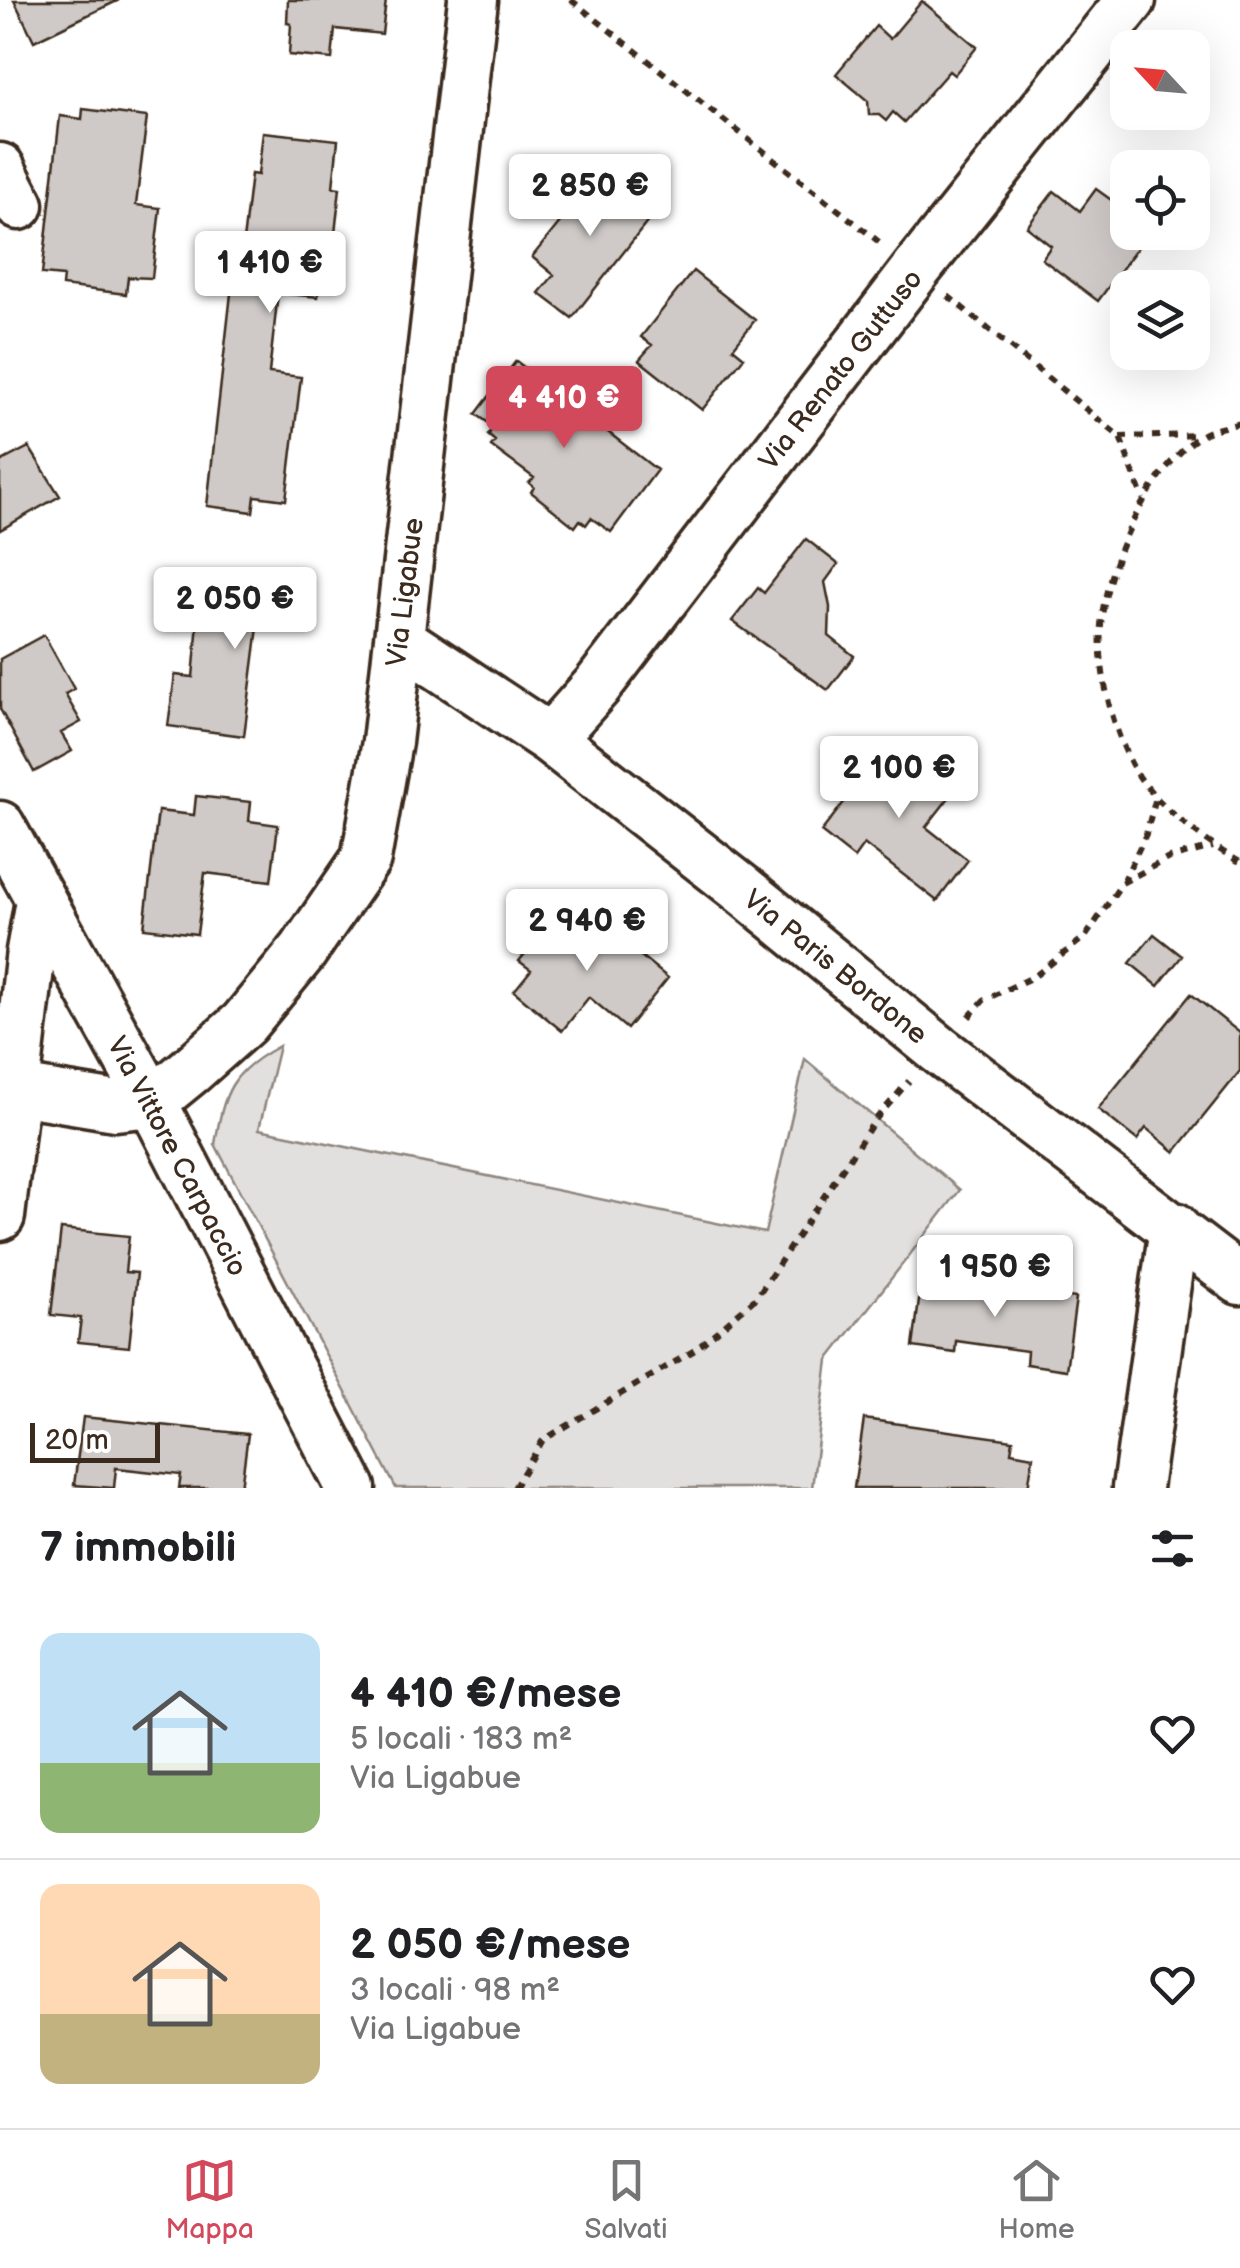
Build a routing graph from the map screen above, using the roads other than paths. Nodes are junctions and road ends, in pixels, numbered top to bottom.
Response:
1 (473, 0) edge
2 (1130, 0) edge
3 (399, 638) junction
4 (550, 739) junction
5 (0, 826) edge
6 (40, 901) junction
7 (7, 1088) edge
8 (152, 1102) junction
9 (0, 1216) edge
10 (1174, 1228) junction
11 (1240, 1280) edge
12 (352, 1488) edge
13 (1137, 1488) edge

1 - 3 street, Via Ligabue
2 - 4 street, Via Renato Guttuso
3 - 4 street, Via Paris Bordone
3 - 8 street, Via Ligabue
4 - 10 street, Via Paris Bordone
5 - 6 street, Via Vittore Carpaccio
6 - 7 street
6 - 8 street, Via Vittore Carpaccio
7 - 8 street
7 - 9 street
8 - 12 street, Via Vittore Carpaccio
10 - 11 street, Via Paris Bordone
10 - 13 street

